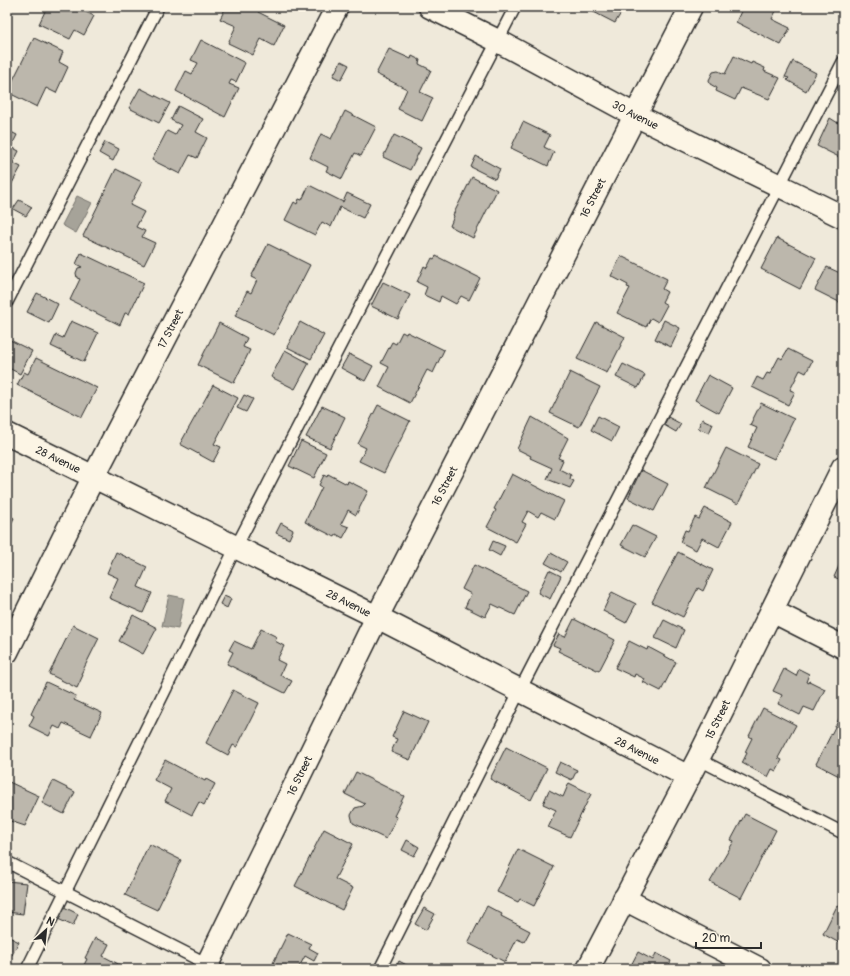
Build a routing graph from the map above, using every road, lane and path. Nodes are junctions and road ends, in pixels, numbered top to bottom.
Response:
1 (158, 7) edge
2 (337, 7) edge
3 (430, 7) edge
4 (515, 7) edge
5 (691, 7) edge
6 (498, 41) junction
7 (843, 62) edge
8 (635, 115) junction
9 (779, 184) junction
10 (843, 217) edge
11 (7, 302) edge
12 (7, 434) edge
13 (843, 467) edge
14 (94, 476) junction
15 (236, 547) junction
16 (772, 611) junction
17 (377, 617) junction
18 (843, 647) edge
19 (7, 652) edge
20 (520, 690) junction
21 (693, 768) junction
22 (843, 833) edge
23 (7, 862) edge
24 (66, 892) junction
25 (624, 899) junction
26 (210, 967) edge
27 (27, 969) edge
28 (380, 969) edge
29 (588, 969) edge
30 (760, 969) edge

1 - 11 lane
2 - 14 street, 17 Street
3 - 6 street, 30 Avenue
4 - 6 lane
5 - 8 street, 16 Street
6 - 8 street, 30 Avenue
6 - 15 lane
7 - 9 lane
8 - 9 street, 30 Avenue
8 - 17 street, 16 Street
9 - 10 street, 30 Avenue
9 - 20 lane
12 - 14 street, 28 Avenue
13 - 16 street, 15 Street
14 - 15 street, 28 Avenue
14 - 19 street, 17 Street
15 - 17 street, 28 Avenue
15 - 24 lane
16 - 18 street
16 - 21 street, 15 Street
17 - 20 street, 28 Avenue
17 - 26 street, 16 Street
20 - 21 street, 28 Avenue
20 - 28 lane
21 - 22 lane
21 - 25 street, 15 Street
23 - 24 lane
24 - 26 lane
24 - 27 lane
25 - 29 street, 15 Street
25 - 30 street

